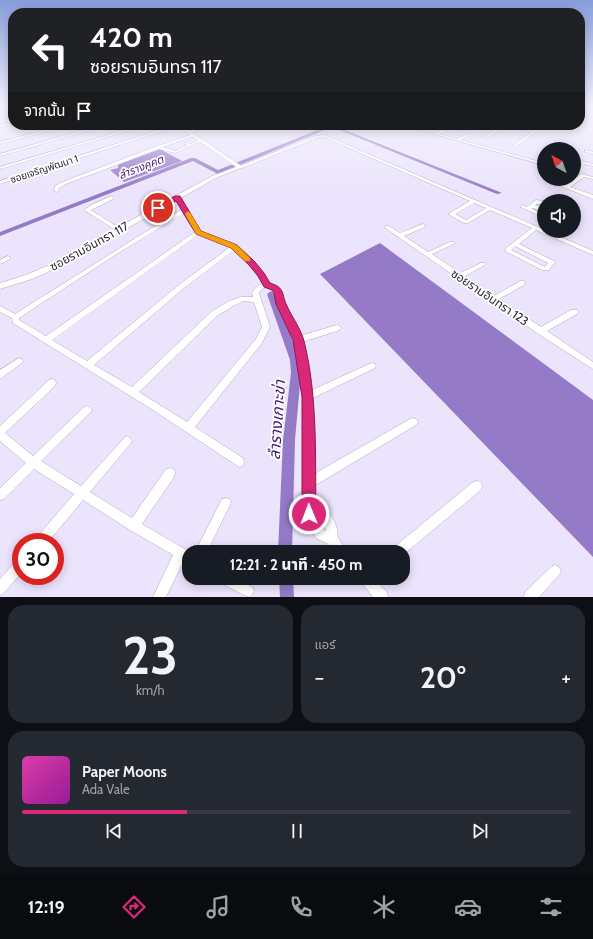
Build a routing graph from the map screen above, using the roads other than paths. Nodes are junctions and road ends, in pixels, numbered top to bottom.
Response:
1 (12, 135) edge
2 (31, 135) edge
3 (71, 135) edge
4 (112, 135) edge
5 (147, 135) edge
6 (189, 135) edge
7 (192, 135) edge
8 (439, 135) edge
9 (467, 135) dead end
10 (489, 135) edge
11 (531, 135) edge
12 (485, 137) dead end
13 (0, 138) edge
14 (178, 140) junction
15 (201, 140) junction
16 (458, 140) junction
17 (491, 142) dead end
18 (0, 143) edge
19 (190, 145) junction
20 (158, 147) junction
21 (484, 147) junction
22 (586, 151) dead end
23 (593, 153) edge
24 (509, 154) junction
25 (0, 155) edge
26 (536, 162) edge
27 (581, 162) edge
28 (237, 165) junction
29 (593, 165) edge
30 (0, 168) edge
31 (581, 176) edge
32 (593, 178) edge
33 (0, 182) edge
34 (566, 187) edge
35 (56, 192) dead end
36 (593, 196) edge
37 (111, 198) dead end
38 (178, 198) junction
39 (474, 201) junction
40 (537, 202) edge
41 (528, 207) junction
42 (490, 208) junction
43 (186, 209) junction
44 (537, 209) edge
45 (536, 212) dead end
46 (423, 226) dead end
47 (387, 227) dead end
48 (536, 228) joint
49 (119, 230) junction
50 (198, 232) junction
51 (400, 235) junction
52 (563, 238) edge
53 (452, 243) dead end
54 (515, 244) junction
55 (234, 247) junction
56 (593, 253) edge
57 (428, 254) junction
58 (8, 258) dead end
59 (0, 262) edge
60 (483, 264) dead end
61 (460, 276) junction
62 (522, 283) dead end
63 (267, 285) junction
64 (0, 286) edge
65 (494, 299) junction
66 (256, 300) junction
67 (0, 309) edge
68 (574, 312) dead end
69 (15, 316) junction
70 (337, 328) dead end
71 (540, 331) junction
72 (46, 340) junction
73 (298, 340) junction
74 (19, 361) dead end
75 (89, 364) junction
76 (593, 365) edge
77 (372, 366) dead end
78 (0, 375) edge
79 (52, 383) dead end
80 (133, 392) junction
81 (308, 397) junction
82 (87, 410) dead end
83 (413, 422) dead end
84 (189, 427) junction
85 (0, 433) edge
86 (127, 441) dead end
87 (33, 462) junction
88 (239, 462) dead end
89 (170, 473) dead end
90 (309, 483) junction
91 (477, 486) dead end
92 (82, 494) junction
93 (0, 495) edge
94 (226, 502) dead end
95 (134, 526) junction
96 (48, 533) edge
97 (204, 545) edge
98 (336, 545) edge
99 (405, 545) edge
100 (182, 554) edge
101 (182, 561) edge
102 (555, 571) dead end
103 (12, 575) edge
104 (236, 585) edge
105 (371, 585) edge
106 (0, 589) edge
107 (248, 591) dead end
108 (159, 597) edge
109 (382, 597) edge
110 (530, 597) edge

1 - 13 street
2 - 18 street
3 - 25 street
4 - 30 street
5 - 33 street, ซอยเจริญพัฒนา 1
6 - 14 street
7 - 15 street
8 - 16 street
9 - 16 street
10 - 12 street
11 - 24 street
14 - 19 street
14 - 20 street
15 - 19 street
15 - 28 street
16 - 21 street
17 - 21 street
19 - 20 street
20 - 35 street
21 - 24 street
22 - 23 street
24 - 26 street
27 - 29 street
28 - 38 street, ซอยรามอินทรา 117
28 - 39 street
31 - 32 street
34 - 36 street
37 - 49 street
38 - 43 street
38 - 49 street, ซอยรามอินทรา 117
39 - 42 street
39 - 42 street
40 - 41 street
41 - 44 street
41 - 45 street
42 - 48 street
43 - 50 street
43 - 69 street
46 - 51 street
47 - 51 street, ซอยรามอินทรา 123
48 - 54 street
49 - 64 street, ซอยรามอินทรา 117
50 - 55 street
50 - 72 street
51 - 57 street, ซอยรามอินทรา 123
52 - 56 street
53 - 57 street
54 - 54 street
55 - 63 street
55 - 75 street
57 - 61 street, ซอยรามอินทรา 123
58 - 59 street
60 - 61 street
61 - 65 street, ซอยรามอินทรา 123
62 - 65 street
63 - 66 street
63 - 73 street
65 - 71 street, ซอยรามอินทรา 123
66 - 80 street
66 - 84 street
67 - 69 street
68 - 71 street
69 - 72 street
70 - 73 street
71 - 76 street, ซอยรามอินทรา 123
72 - 75 street
73 - 81 street
74 - 78 street
75 - 80 street
77 - 81 street
79 - 85 street
80 - 84 street
81 - 90 street
82 - 87 street
83 - 90 street
84 - 88 street
85 - 87 street
86 - 92 street
87 - 92 street
87 - 93 street
89 - 95 street
90 - 98 street
91 - 99 street
92 - 95 street
92 - 96 street
94 - 97 street
95 - 100 street
101 - 108 street
102 - 110 street
103 - 106 street
104 - 107 street
105 - 109 street

